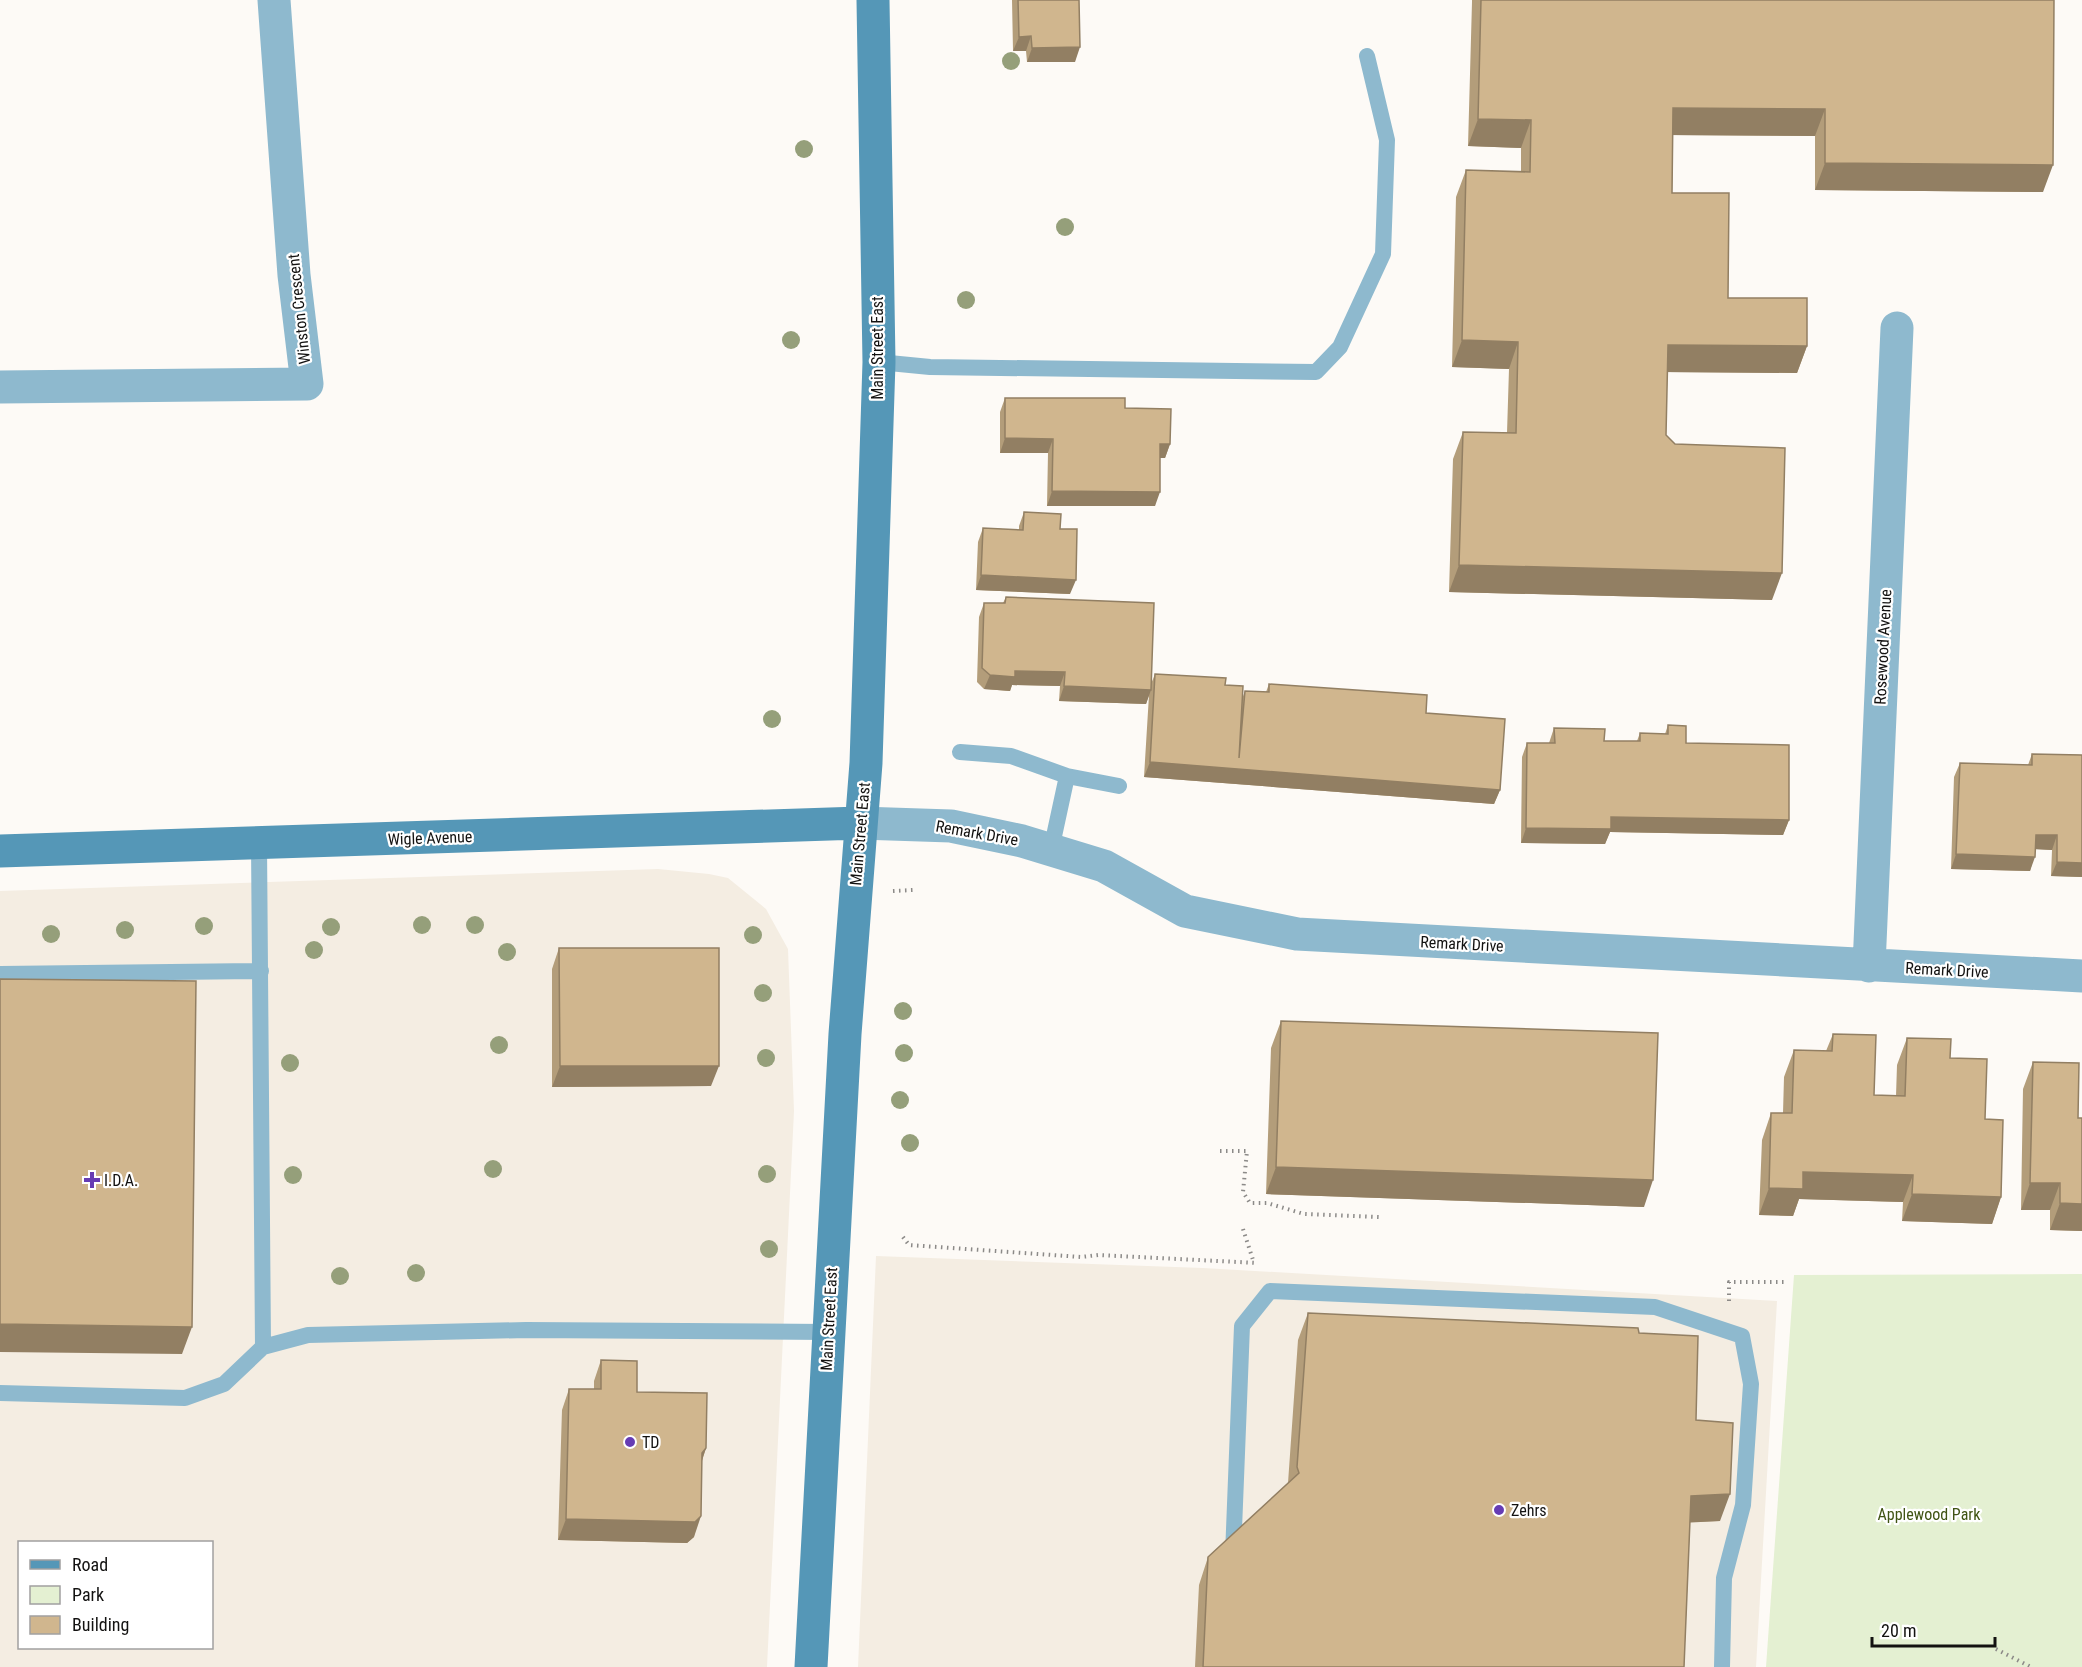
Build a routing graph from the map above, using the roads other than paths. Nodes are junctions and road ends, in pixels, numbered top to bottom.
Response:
1 (274, 0) edge
2 (873, 0) edge
3 (1367, 56) dead end
4 (1897, 328) dead end
5 (879, 362) junction
6 (0, 387) edge
7 (960, 752) dead end
8 (1068, 776) junction
9 (1119, 786) dead end
10 (860, 823) junction
11 (259, 844) junction
12 (1051, 850) junction
13 (0, 851) edge
14 (1869, 966) junction
15 (261, 971) junction
16 (0, 974) edge
17 (2082, 976) edge
18 (828, 1332) junction
19 (263, 1347) junction
20 (0, 1393) edge
21 (1232, 1570) edge
22 (811, 1667) edge
23 (1722, 1667) edge

1 - 6 street, Winston Crescent
2 - 5 main road, Main Street East
3 - 5 lane
4 - 14 street, Rosewood Avenue
5 - 10 main road, Main Street East
7 - 8 lane
8 - 9 lane
8 - 12 lane
10 - 11 main road, Wigle Avenue
10 - 12 street, Remark Drive
10 - 18 main road, Main Street East
11 - 13 main road, Wigle Avenue
11 - 15 lane
12 - 14 street, Remark Drive
14 - 17 street, Remark Drive
15 - 16 lane
15 - 19 lane
18 - 19 lane
18 - 22 main road, Main Street East
19 - 20 lane
21 - 23 lane

